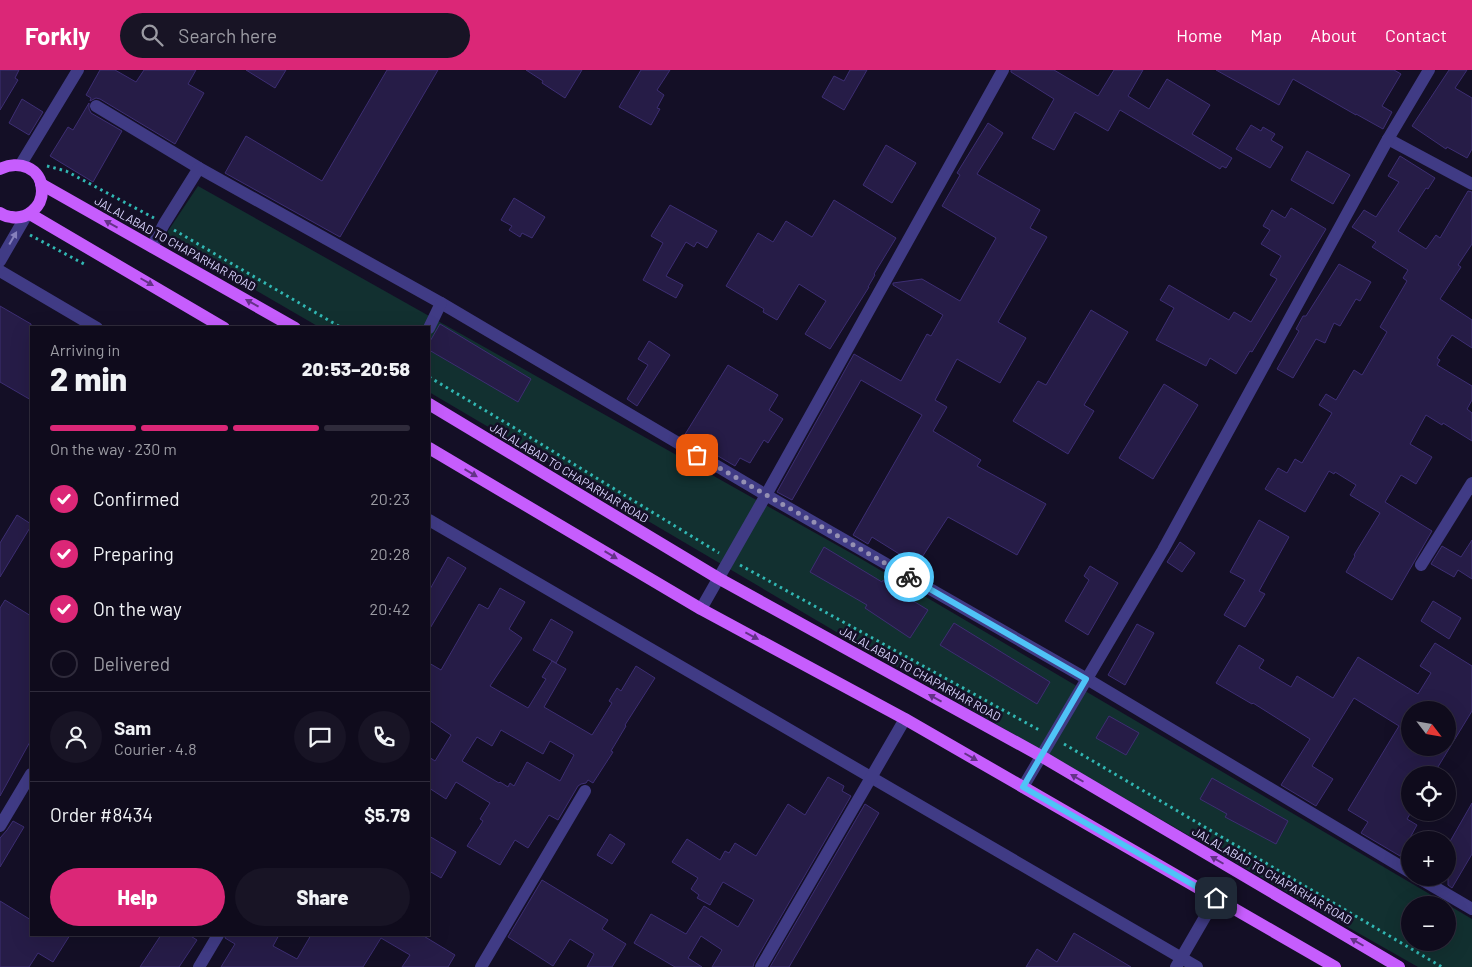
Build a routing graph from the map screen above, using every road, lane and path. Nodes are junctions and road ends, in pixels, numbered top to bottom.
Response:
1 (78, 70) edge
2 (1003, 70) edge
3 (1429, 70) edge
4 (96, 106) dead end
5 (1388, 139) junction
6 (7, 165) edge
7 (199, 168) junction
8 (41, 184) junction
9 (1472, 184) edge
10 (0, 213) edge
11 (28, 215) junction
12 (152, 247) junction
13 (0, 261) edge
14 (0, 271) edge
15 (442, 303) junction
16 (94, 326) edge
17 (221, 326) edge
18 (291, 326) edge
19 (429, 326) edge
20 (430, 379) edge
21 (430, 405) edge
22 (430, 449) edge
23 (1472, 483) edge
24 (766, 495) junction
25 (430, 521) edge
26 (729, 559) junction
27 (1422, 565) dead end
28 (718, 578) junction
29 (701, 609) junction
30 (1086, 679) junction
31 (905, 719) junction
32 (1052, 738) junction
33 (1040, 756) junction
34 (30, 776) edge
35 (870, 777) junction
36 (1023, 787) junction
37 (585, 791) dead end
38 (0, 826) edge
39 (1401, 867) edge
40 (1433, 886) edge
41 (1216, 898) junction
42 (1472, 909) edge
43 (217, 936) edge
44 (1178, 962) edge
45 (199, 967) edge
46 (481, 967) edge
47 (760, 967) edge
48 (1197, 967) edge
49 (1335, 967) edge
50 (1399, 967) edge
51 (1442, 967) edge

1 - 6 street
2 - 24 street
3 - 5 street
4 - 7 street
5 - 9 street
5 - 30 street
6 - 8 main road, JALALABAD TO CHAPARHAR ROAD
7 - 12 street
7 - 15 street
8 - 11 main road
12 -> 8 main road, JALALABAD TO CHAPARHAR ROAD
10 - 11 main road
13 -> 11 street
11 -> 17 main road
18 -> 12 main road, JALALABAD TO CHAPARHAR ROAD
14 - 16 street
15 - 19 street
15 - 24 street
20 - 26 path
21 - 28 main road, JALALABAD TO CHAPARHAR ROAD
22 -> 29 main road
23 - 27 street
24 - 26 street
24 - 30 street
25 - 35 street
26 - 28 street
26 - 32 path
28 - 29 street
33 -> 28 main road, JALALABAD TO CHAPARHAR ROAD
29 -> 31 main road
30 - 32 street
30 - 39 street
31 - 35 street
31 -> 36 main road
32 - 33 street
32 - 51 path
33 - 36 street
50 -> 33 main road, JALALABAD TO CHAPARHAR ROAD
34 - 38 street
35 - 44 street
35 - 47 street
36 - 41 main road
37 - 46 street
40 - 42 street
41 - 44 street
41 - 49 main road
43 - 45 street
44 - 48 street

